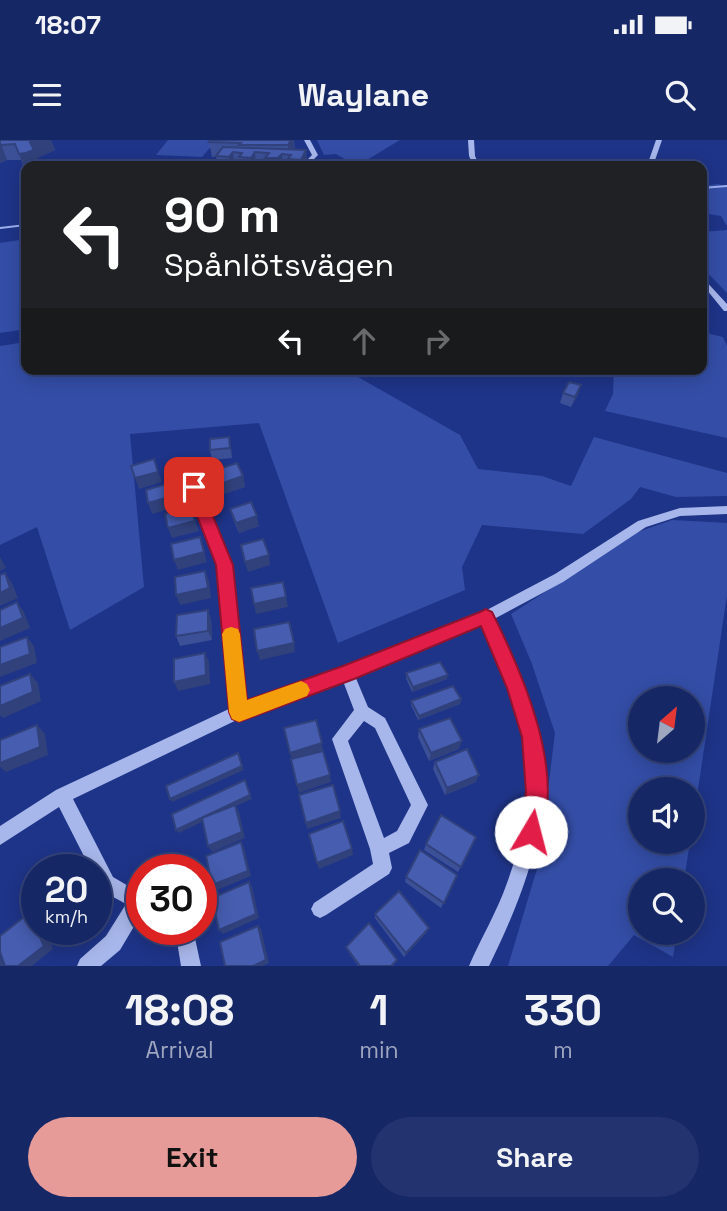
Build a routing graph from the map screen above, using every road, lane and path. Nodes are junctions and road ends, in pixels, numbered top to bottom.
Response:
1 (307, 140) edge
2 (471, 140) edge
3 (659, 140) edge
4 (309, 161) dead end
5 (474, 161) edge
6 (652, 161) edge
7 (707, 285) edge
8 (727, 309) edge
9 (184, 461) dead end
10 (727, 510) edge
11 (486, 617) junction
12 (347, 673) junction
13 (239, 712) junction
14 (362, 712) junction
15 (62, 796) junction
16 (0, 836) edge
17 (379, 849) junction
18 (126, 895) edge
19 (320, 909) dead end
20 (126, 923) edge
21 (187, 945) edge
22 (87, 966) edge
23 (191, 966) edge
24 (479, 966) edge

1 - 4 street
2 - 5 street
3 - 6 street
7 - 8 street
9 - 13 street
10 - 11 street
11 - 12 street
11 - 24 street
12 - 13 street
12 - 14 street
13 - 15 street
14 - 17 street
14 - 17 street
15 - 16 street
15 - 18 street
17 - 19 street
20 - 22 street
21 - 23 street

